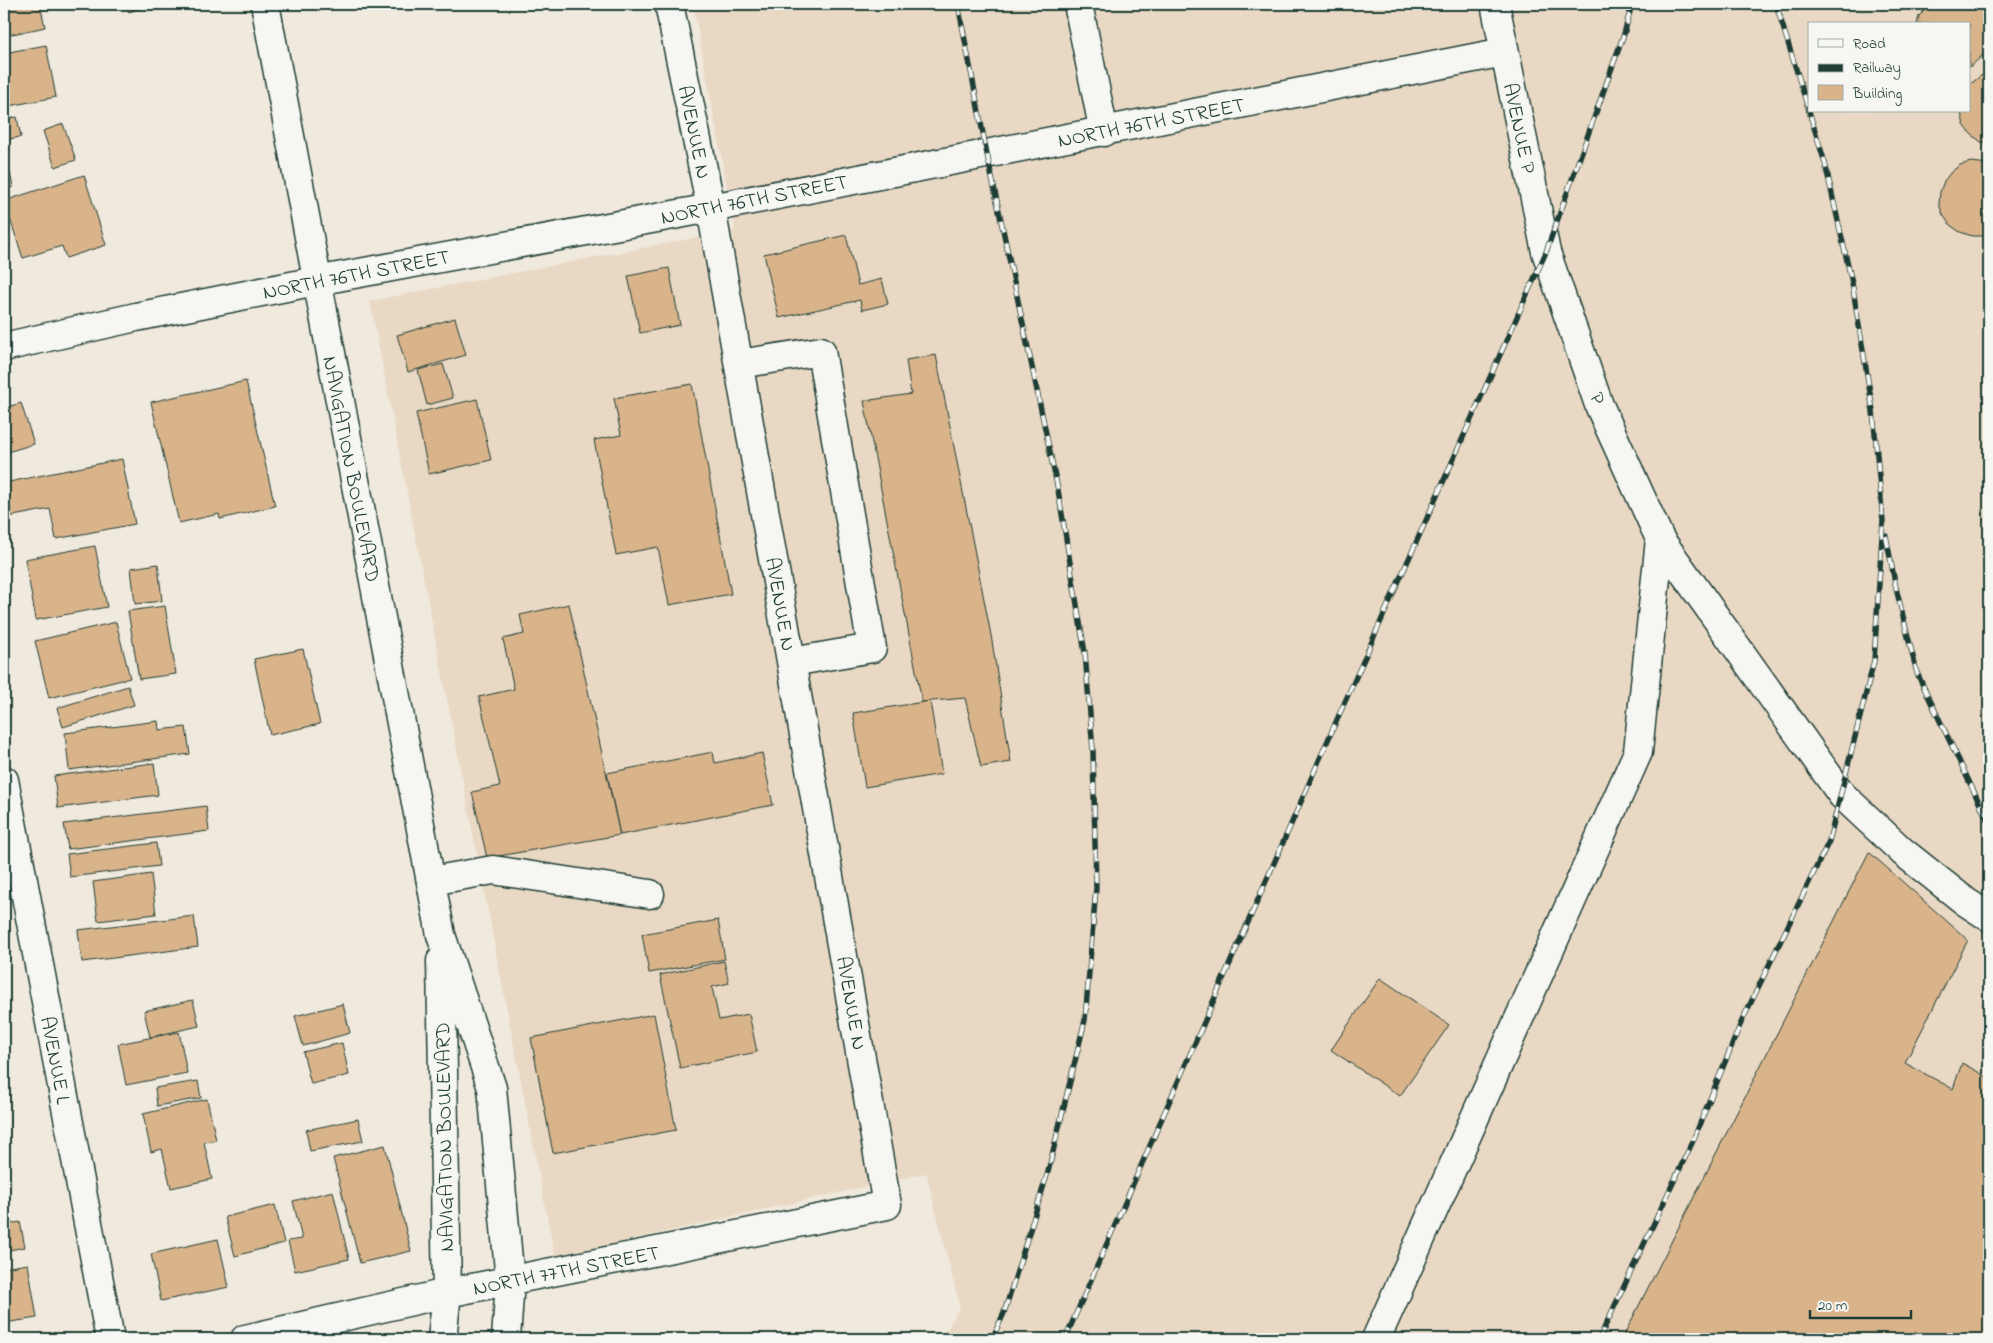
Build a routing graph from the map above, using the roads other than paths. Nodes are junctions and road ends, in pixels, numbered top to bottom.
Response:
1 (265, 4) edge
2 (669, 4) edge
3 (1078, 4) edge
4 (1495, 4) edge
5 (1504, 52) junction
6 (1104, 132) junction
7 (712, 208) junction
8 (1546, 252) joint
9 (316, 281) junction
10 (4, 347) edge
11 (739, 364) junction
12 (1660, 539) junction
13 (792, 662) junction
14 (4, 780) edge
15 (431, 881) junction
16 (650, 894) dead end
17 (1989, 917) edge
18 (441, 934) junction
19 (887, 1205) joint
20 (510, 1280) junction
21 (447, 1293) junction
22 (110, 1339) edge
23 (245, 1339) edge
24 (442, 1339) edge
25 (506, 1339) edge
26 (1376, 1339) edge

1 - 9 street, NAVIGATION BOULEVARD
2 - 7 street, AVENUE N
3 - 6 street
4 - 5 street, AVENUE P
5 - 6 street, NORTH 76TH STREET
5 - 8 street, AVENUE P
6 - 7 street, NORTH 76TH STREET
7 - 9 street, NORTH 76TH STREET
7 - 11 street, AVENUE N
8 - 12 street, P
9 - 10 street, NORTH 76TH STREET
9 - 15 street, NAVIGATION BOULEVARD
11 - 13 street, AVENUE N
11 - 13 street
12 - 17 street, P
12 - 26 street
13 - 19 street, AVENUE N
14 - 22 street, AVENUE L
15 - 16 street
15 - 18 street, NAVIGATION BOULEVARD
18 - 20 street, NAVIGATION BOULEVARD
18 - 21 street, NAVIGATION BOULEVARD
19 - 20 street, NORTH 77TH STREET
20 - 21 street, NORTH 77TH STREET
20 - 25 street, NAVIGATION BOULEVARD
21 - 23 street, NORTH 77TH STREET
21 - 24 street, NAVIGATION BOULEVARD

